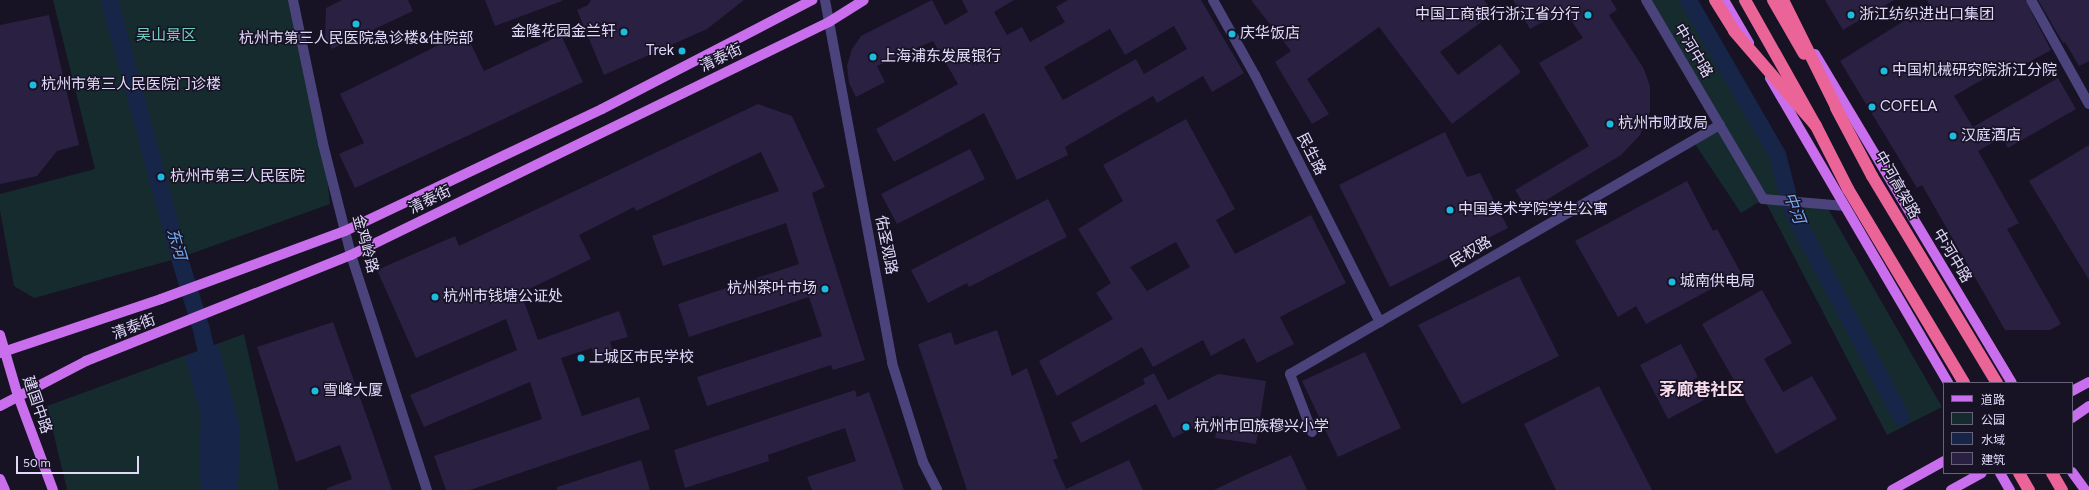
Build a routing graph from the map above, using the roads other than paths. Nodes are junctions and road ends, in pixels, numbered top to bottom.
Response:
1 (293, 0) edge
2 (812, 0) edge
3 (825, 0) edge
4 (864, 0) edge
5 (1213, 0) edge
6 (1646, 0) edge
7 (1715, 0) edge
8 (1724, 0) edge
9 (1745, 0) edge
10 (1772, 0) edge
11 (1782, 0) edge
12 (2031, 0) edge
13 (829, 22) junction
14 (2089, 104) edge
15 (1842, 117) junction
16 (1720, 125) junction
17 (1816, 126) junction
18 (1845, 206) junction
19 (345, 231) junction
20 (351, 255) junction
21 (1380, 322) junction
22 (0, 335) edge
23 (2, 352) edge
24 (1947, 382) edge
25 (1963, 382) edge
26 (1996, 382) edge
27 (2011, 382) edge
28 (2089, 382) edge
29 (2073, 390) edge
30 (18, 396) junction
31 (0, 406) edge
32 (2089, 406) edge
33 (2073, 417) edge
34 (1312, 432) dead end
35 (1943, 462) edge
36 (2073, 473) edge
37 (1980, 474) edge
38 (2001, 474) edge
39 (2019, 474) edge
40 (2053, 474) edge
41 (0, 479) edge
42 (2062, 489) edge
43 (5, 490) edge
44 (53, 490) edge
45 (427, 490) edge
46 (937, 490) edge
47 (1892, 490) edge
48 (1951, 490) edge
49 (2010, 490) edge
50 (2029, 490) edge
51 (2085, 490) edge

1 - 19 street, 金鸡岭路
2 - 19 main road, 清泰街
3 - 13 street, 佑圣观路
4 - 13 main road, 清泰街
5 - 21 street, 民生路
6 - 16 street, 中河中路
7 - 17 highway, bridge
8 - 18 main road
9 - 17 highway, bridge
10 - 15 highway, 中河高架路, bridge
11 - 15 highway, bridge
11 - 27 main road, 中河中路
12 - 14 street
13 - 20 main road, 清泰街
13 - 46 street, 佑圣观路
15 - 26 highway, 中河高架路
16 - 18 street, 中河中路
16 - 21 street, 民权路
17 - 25 highway
18 - 24 main road
19 - 20 street, 金鸡岭路
19 - 23 main road, 清泰街
20 - 30 main road, 清泰街
20 - 45 street, 金鸡岭路
21 - 34 street, 民权路
22 - 23 main road, 建国中路
23 - 30 main road, 建国中路
28 - 29 main road
30 - 31 main road, 清泰街
30 - 44 main road, 建国中路
32 - 33 main road
35 - 47 main road
36 - 51 main road
37 - 48 main road
38 - 49 main road
39 - 50 highway
40 - 42 highway
41 - 43 main road

